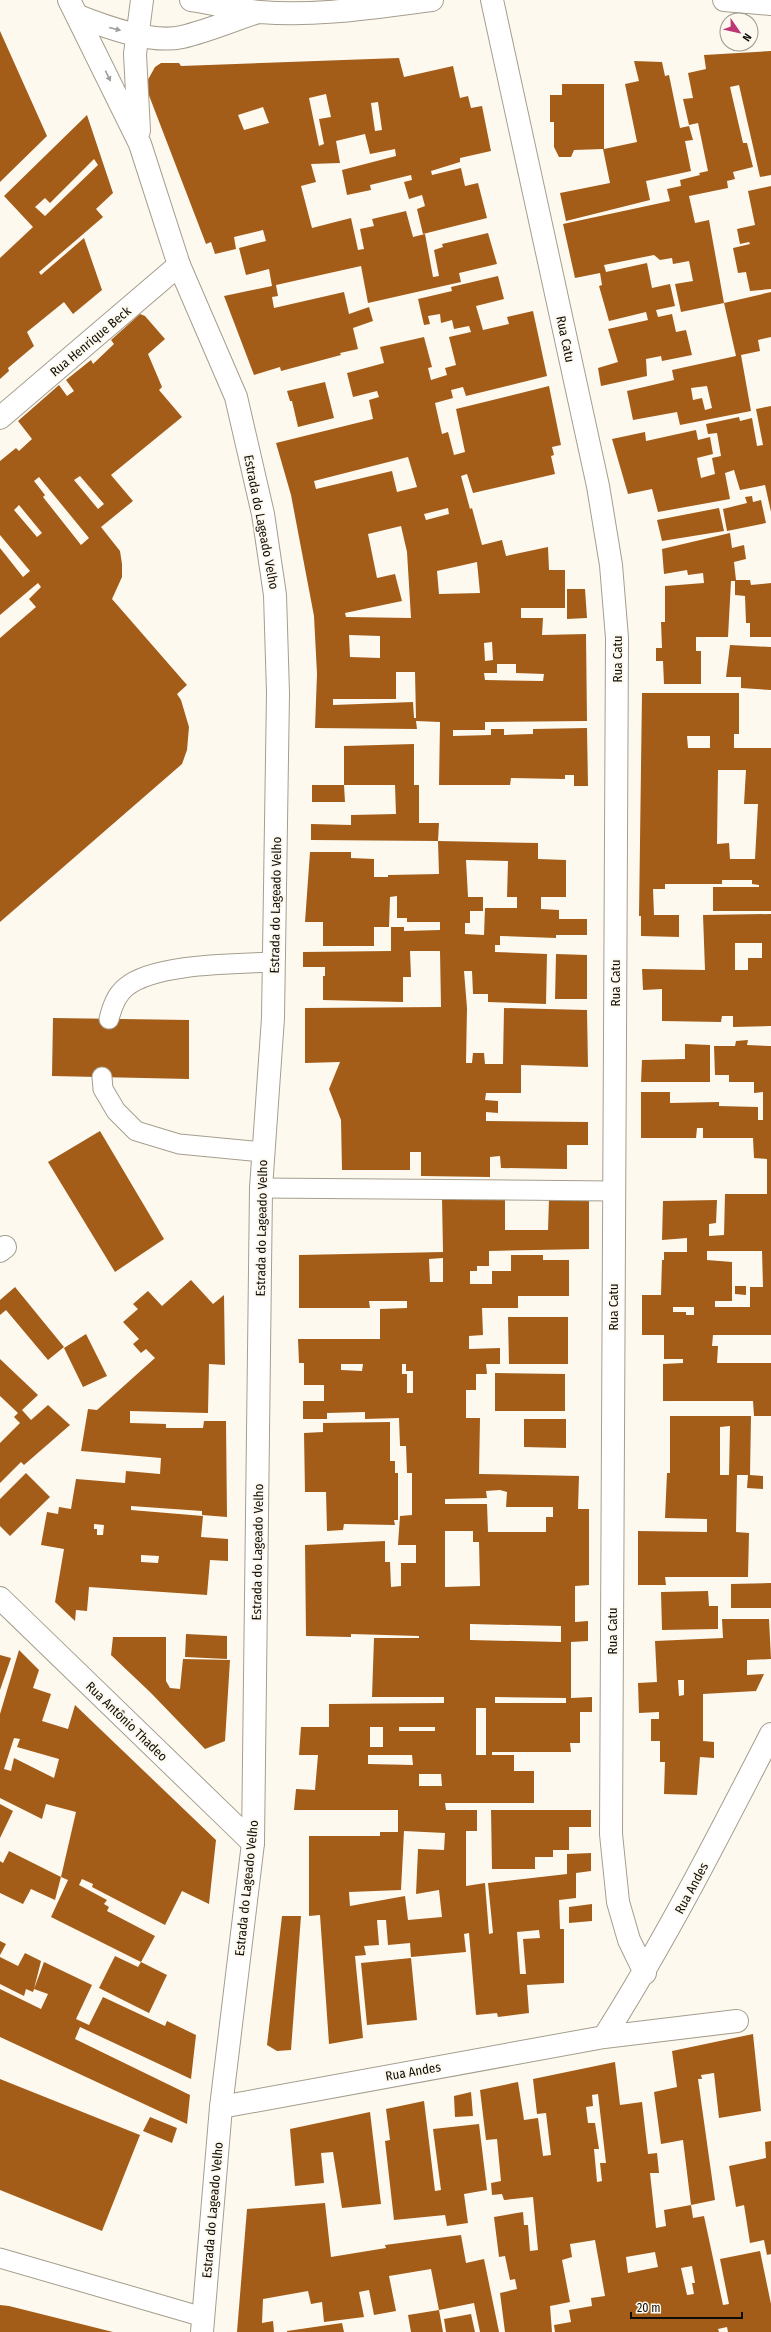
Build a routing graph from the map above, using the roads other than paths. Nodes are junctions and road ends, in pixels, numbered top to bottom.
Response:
1 (142, 0) edge
2 (191, 0) edge
3 (432, 0) edge
4 (492, 0) edge
5 (724, 0) edge
6 (771, 4) edge
7 (74, 8) edge
8 (259, 12) junction
9 (137, 34) junction
10 (140, 144) junction
11 (180, 264) junction
12 (0, 418) edge
13 (274, 962) junction
14 (109, 1019) dead end
15 (102, 1077) dead end
16 (263, 1152) junction
17 (261, 1188) junction
18 (613, 1191) junction
19 (0, 1598) edge
20 (771, 1734) edge
21 (254, 1843) junction
22 (645, 1972) junction
23 (737, 2021) dead end
24 (604, 2037) junction
25 (221, 2106) junction
26 (0, 2258) edge
27 (202, 2325) edge

1 - 9 street, Estrada do Lageado Velho
2 - 8 street
3 - 8 street
4 - 18 street, Rua Catu
5 - 6 street
7 -> 9 street
7 -> 10 street, Estrada do Lageado Velho
8 - 9 street
9 - 10 street, Estrada do Lageado Velho
10 - 11 street, Estrada do Lageado Velho
11 - 12 street, Rua Henrique Beck
11 - 13 street, Estrada do Lageado Velho
13 - 14 lane
13 - 16 street, Estrada do Lageado Velho
15 - 16 lane
16 - 17 street, Estrada do Lageado Velho
17 - 18 lane
17 - 21 street, Estrada do Lageado Velho
18 - 22 street, Rua Catu
19 - 21 street, Rua Antônio Thadeo
20 - 22 street, Rua Andes
21 - 25 street, Estrada do Lageado Velho
22 - 24 street, Rua Andes
23 - 24 street, Rua Andes
24 - 25 street, Rua Andes
25 - 27 street, Estrada do Lageado Velho
26 - 27 lane

